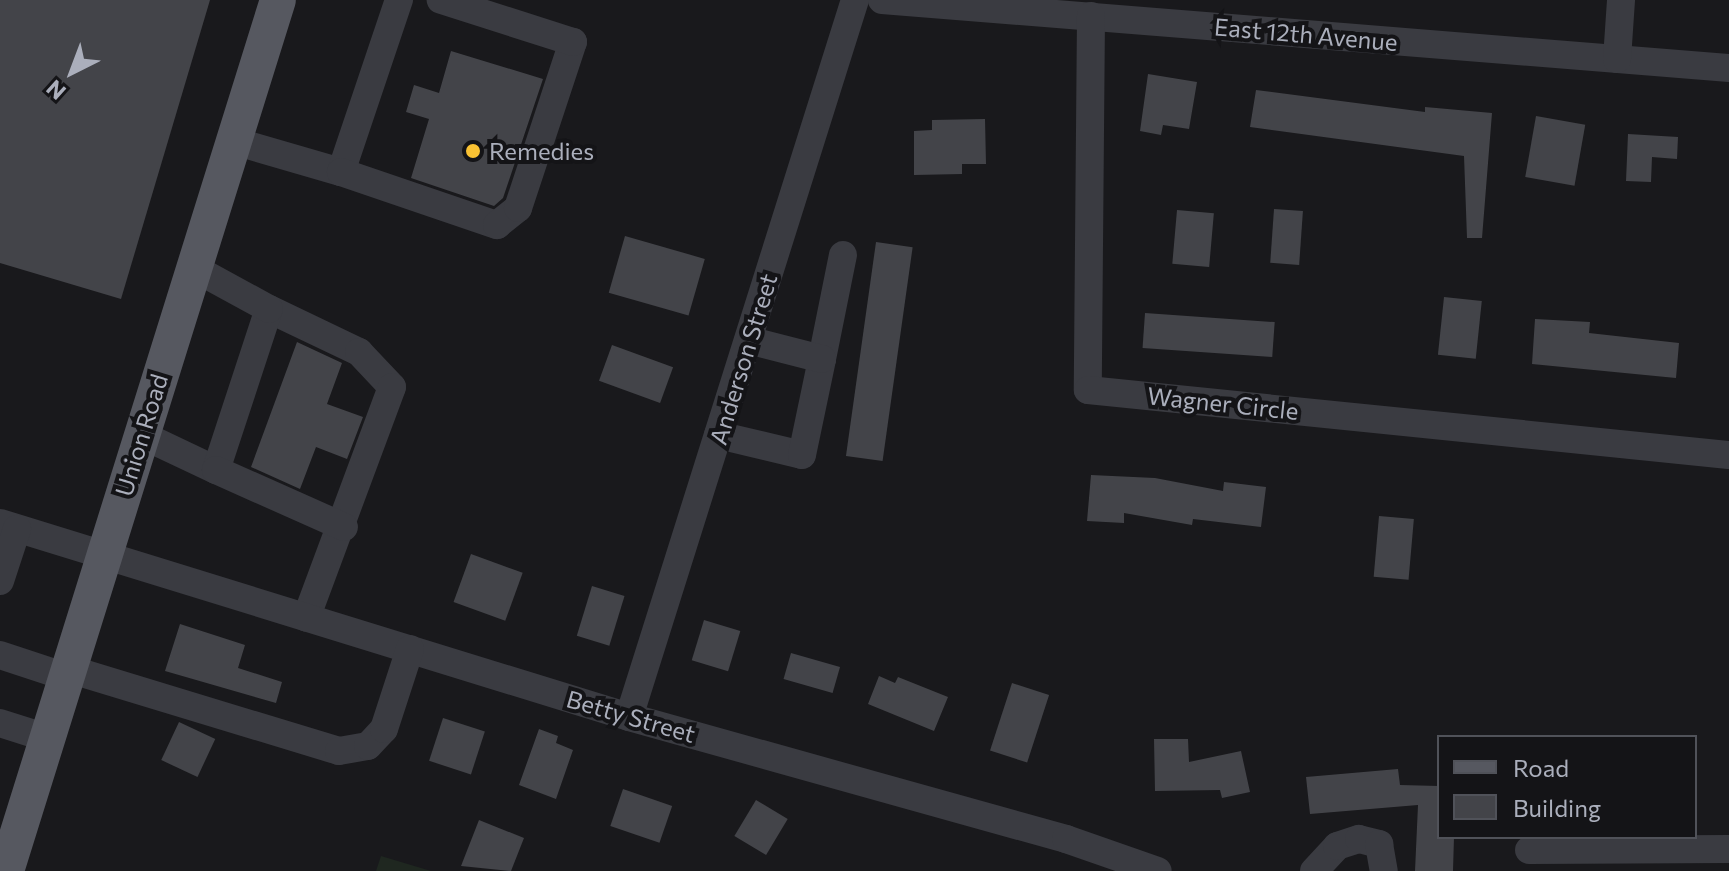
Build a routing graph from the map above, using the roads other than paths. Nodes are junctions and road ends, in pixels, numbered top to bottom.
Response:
1 (278, 0) edge
2 (399, 0) edge
3 (441, 0) edge
4 (855, 0) edge
5 (882, 0) edge
6 (1621, 0) edge
7 (1091, 16) junction
8 (1617, 59) junction
9 (1729, 68) edge
10 (234, 141) junction
11 (341, 172) junction
12 (843, 255) dead end
13 (194, 268) junction
14 (269, 309) junction
15 (748, 340) junction
16 (822, 359) junction
17 (142, 435) junction
18 (718, 435) junction
19 (1729, 455) edge
20 (216, 470) junction
21 (9, 526) edge
22 (344, 527) junction
23 (105, 556) junction
24 (0, 581) edge
25 (306, 618) junction
26 (410, 649) junction
27 (0, 655) edge
28 (68, 673) junction
29 (629, 717) junction
30 (0, 723) edge
31 (47, 738) junction
32 (11, 817) edge
33 (1729, 849) edge
34 (1529, 850) dead end
35 (6, 871) edge
36 (1158, 871) edge
37 (1314, 871) edge
38 (1384, 871) edge

1 - 10 main road, Union Road
2 - 11 street
3 - 11 street
4 - 15 street, Anderson Street
5 - 7 street, East 12th Avenue
6 - 8 street
7 - 8 street, East 12th Avenue
7 - 19 street, Wagner Circle
8 - 9 street, East 12th Avenue
10 - 11 street
10 - 13 main road, Union Road
12 - 16 street
13 - 14 street
13 - 17 main road, Union Road
14 - 20 street
14 - 22 street
15 - 16 street
15 - 18 street, Anderson Street
16 - 18 street
17 - 20 street
17 - 23 main road, Union Road
18 - 29 street, Anderson Street
20 - 22 street
21 - 23 street, Betty Street
21 - 24 street
22 - 25 street
23 - 25 street, Betty Street
23 - 28 main road, Union Road
25 - 26 street, Betty Street
26 - 28 street
26 - 29 street, Betty Street
27 - 28 street
28 - 31 main road, Union Road
29 - 36 street, Betty Street
30 - 31 street
31 - 32 main road, Union Road
32 - 35 main road, Union Road
33 - 34 street
37 - 38 street

